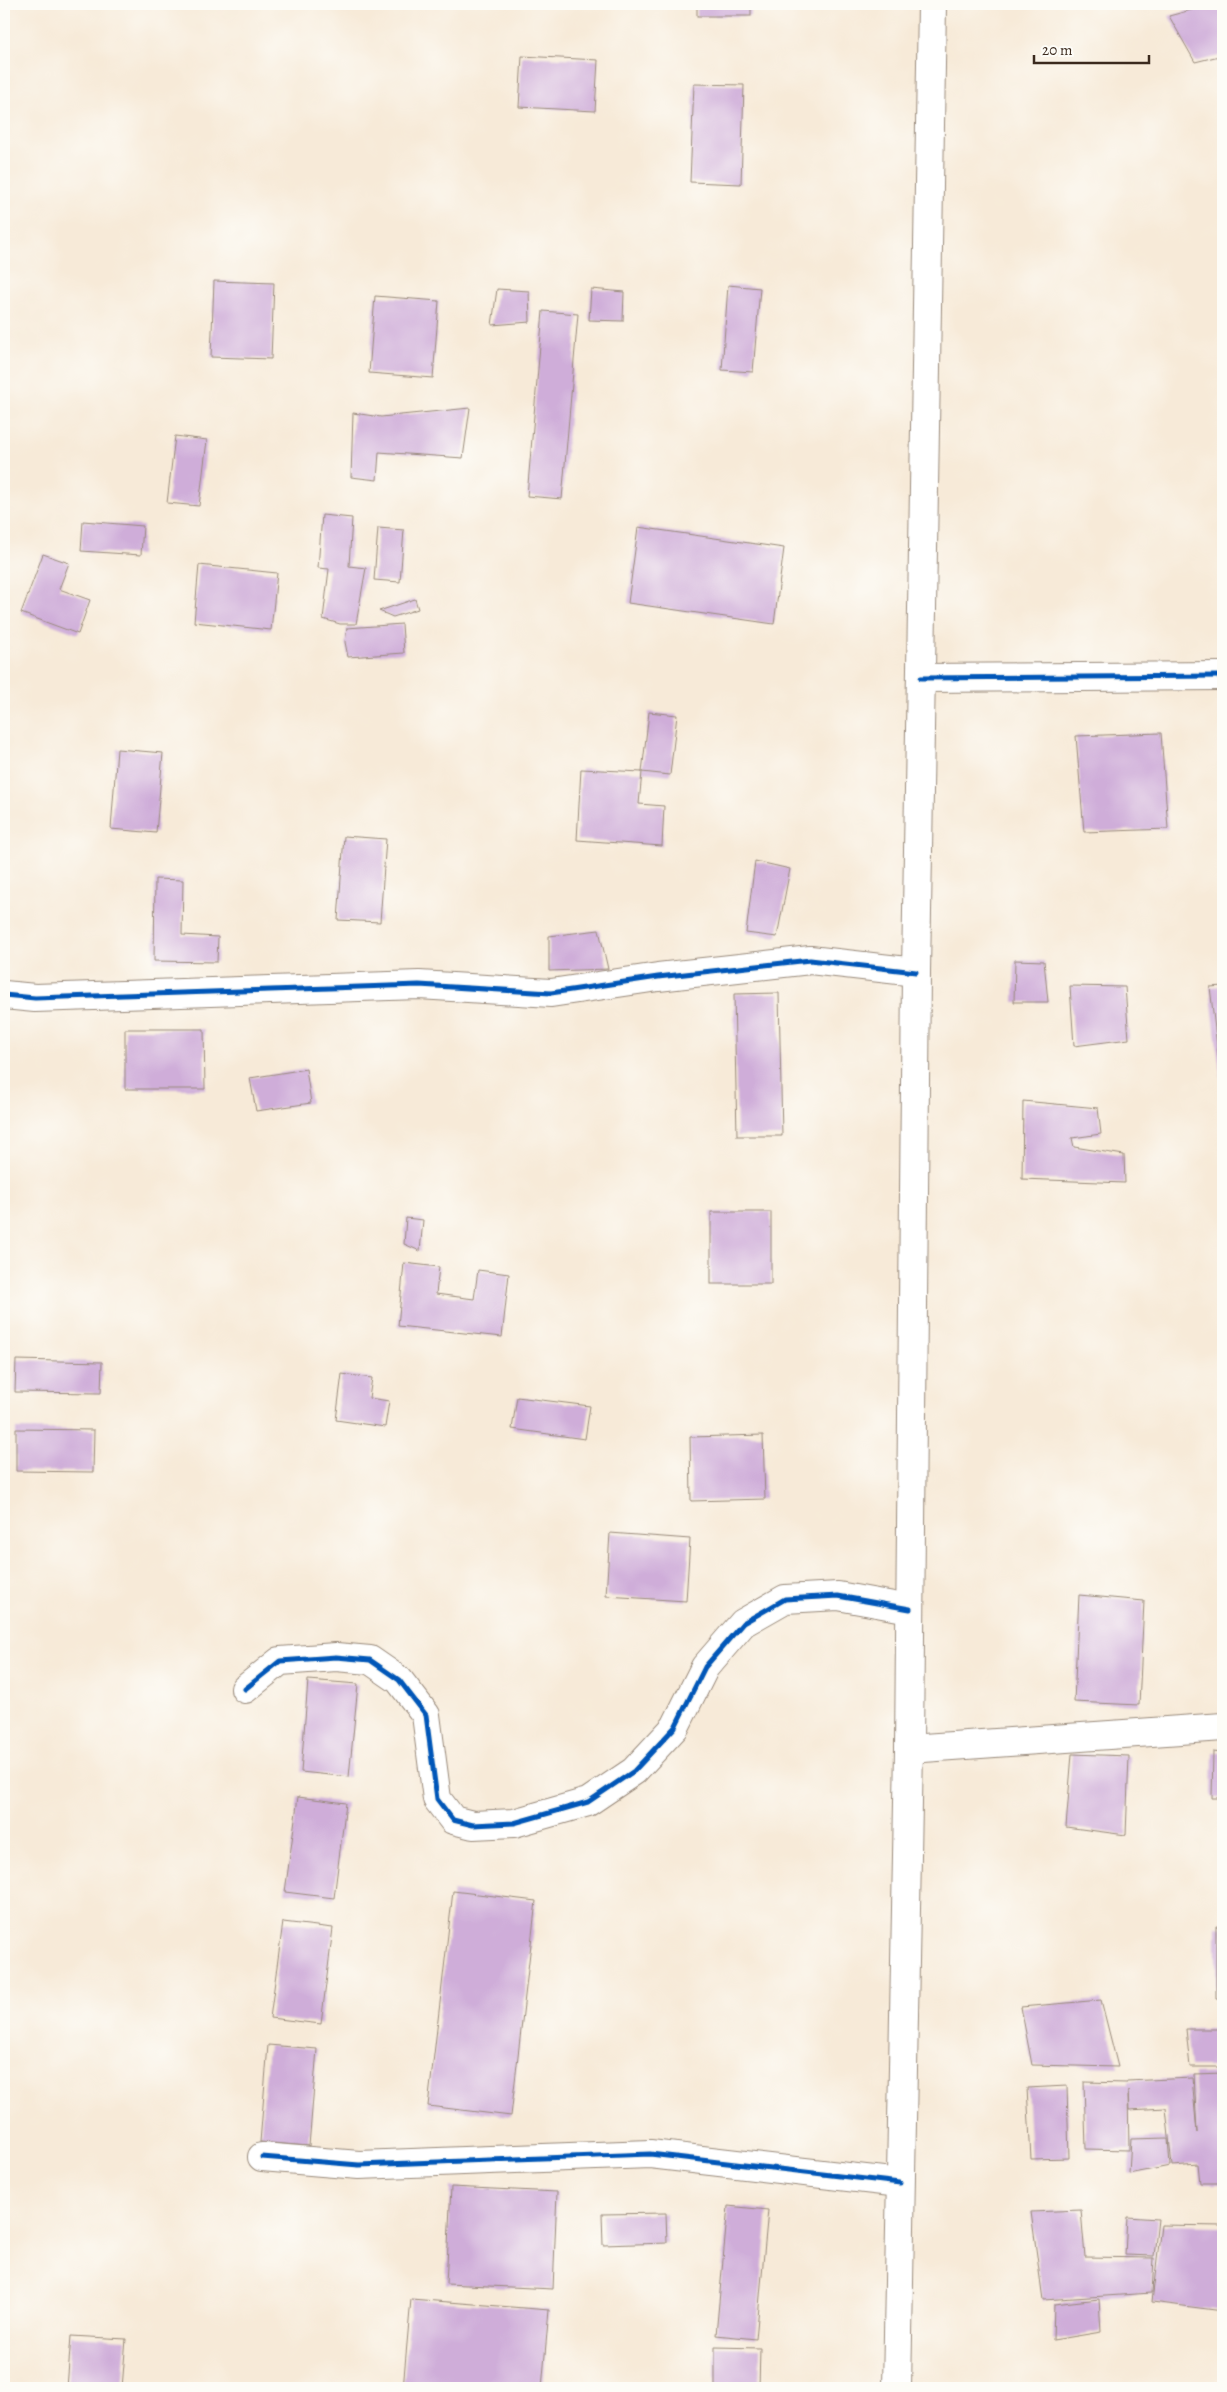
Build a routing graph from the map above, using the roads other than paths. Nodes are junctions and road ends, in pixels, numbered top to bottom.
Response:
1 (932, 4) edge
2 (1223, 676) edge
3 (921, 678) junction
4 (916, 972) junction
5 (4, 995) edge
6 (910, 1609) junction
7 (245, 1689) dead end
8 (1223, 1727) edge
9 (909, 1749) junction
10 (262, 2157) dead end
11 (900, 2183) junction
12 (897, 2388) edge

1 - 3 main road
2 - 3 main road
3 - 4 main road
4 - 5 main road
4 - 6 main road
6 - 7 main road
6 - 9 main road
8 - 9 main road
9 - 11 main road
10 - 11 main road
11 - 12 main road

